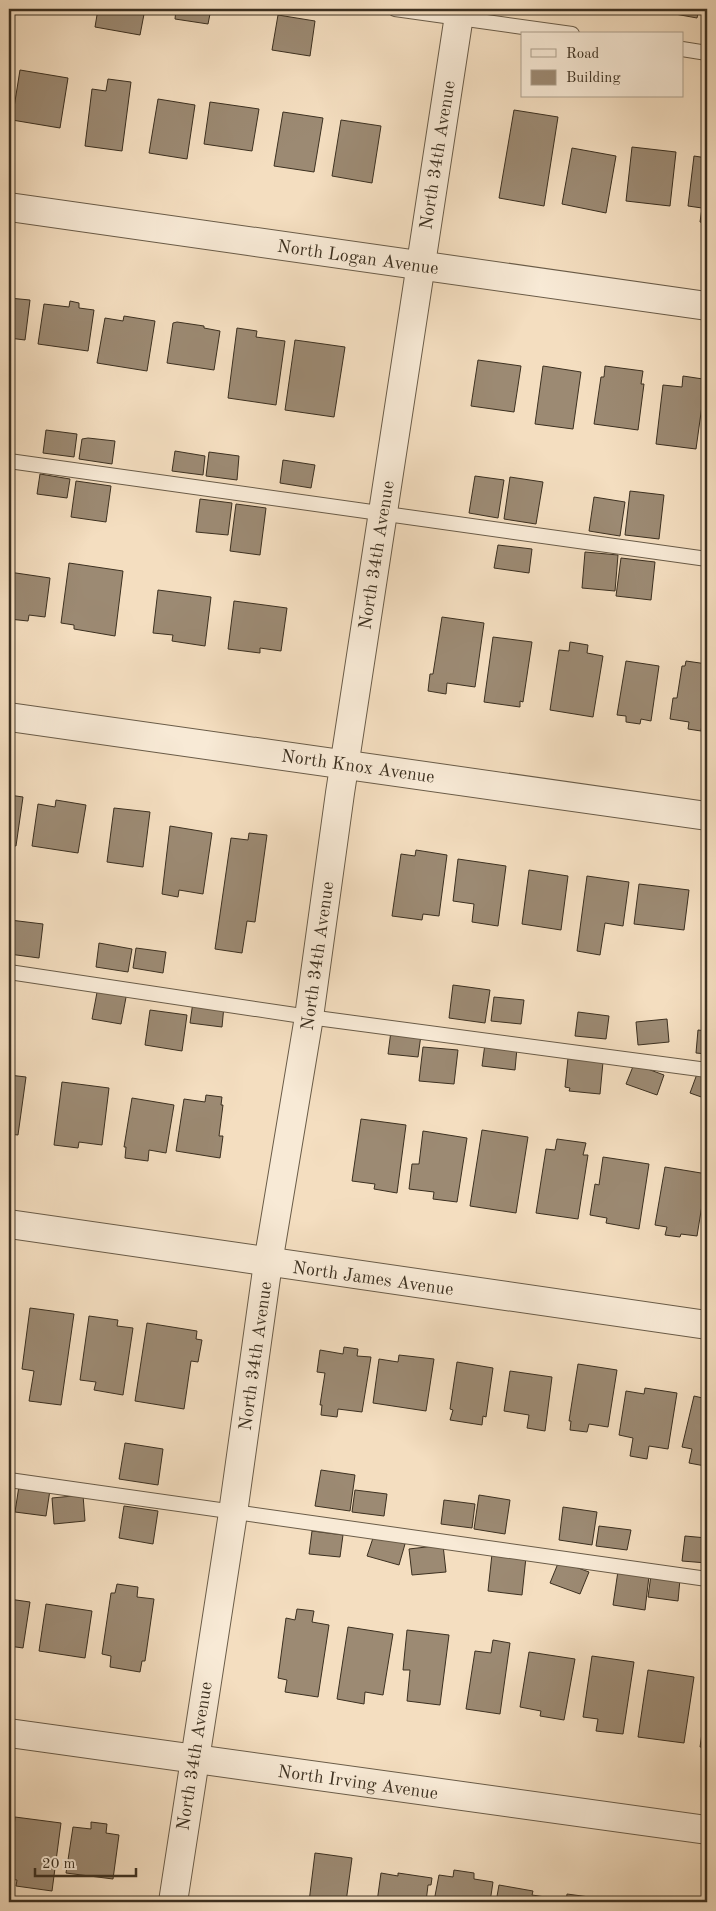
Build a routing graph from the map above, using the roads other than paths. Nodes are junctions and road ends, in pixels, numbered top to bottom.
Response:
1 (395, 9) edge
2 (459, 13) edge
3 (561, 32) edge
4 (684, 49) edge
5 (707, 53) edge
6 (9, 207) edge
7 (420, 266) junction
8 (707, 306) edge
9 (9, 461) edge
10 (382, 513) junction
11 (707, 559) edge
12 (9, 717) edge
13 (345, 764) junction
14 (707, 816) edge
15 (9, 972) edge
16 (309, 1017) junction
17 (707, 1070) edge
18 (9, 1224) edge
19 (268, 1263) junction
20 (707, 1325) edge
21 (9, 1480) edge
22 (233, 1513) junction
23 (707, 1579) edge
24 (9, 1733) edge
25 (194, 1759) junction
26 (707, 1830) edge
27 (173, 1902) edge

1 - 2 lane
2 - 3 lane
2 - 7 street, North 34th Avenue
4 - 5 lane
6 - 7 street, North Logan Avenue
7 - 8 street, North Logan Avenue
7 - 10 street, North 34th Avenue
9 - 10 lane
10 - 11 lane
10 - 13 street, North 34th Avenue
12 - 13 street, North Knox Avenue
13 - 14 street, North Knox Avenue
13 - 16 street, North 34th Avenue
15 - 16 lane
16 - 17 lane
16 - 19 street, North 34th Avenue
18 - 19 street, North James Avenue
19 - 20 street, North James Avenue
19 - 22 street, North 34th Avenue
21 - 22 lane
22 - 23 lane
22 - 25 street, North 34th Avenue
24 - 25 street, North Irving Avenue
25 - 26 street, North Irving Avenue
25 - 27 street, North 34th Avenue

